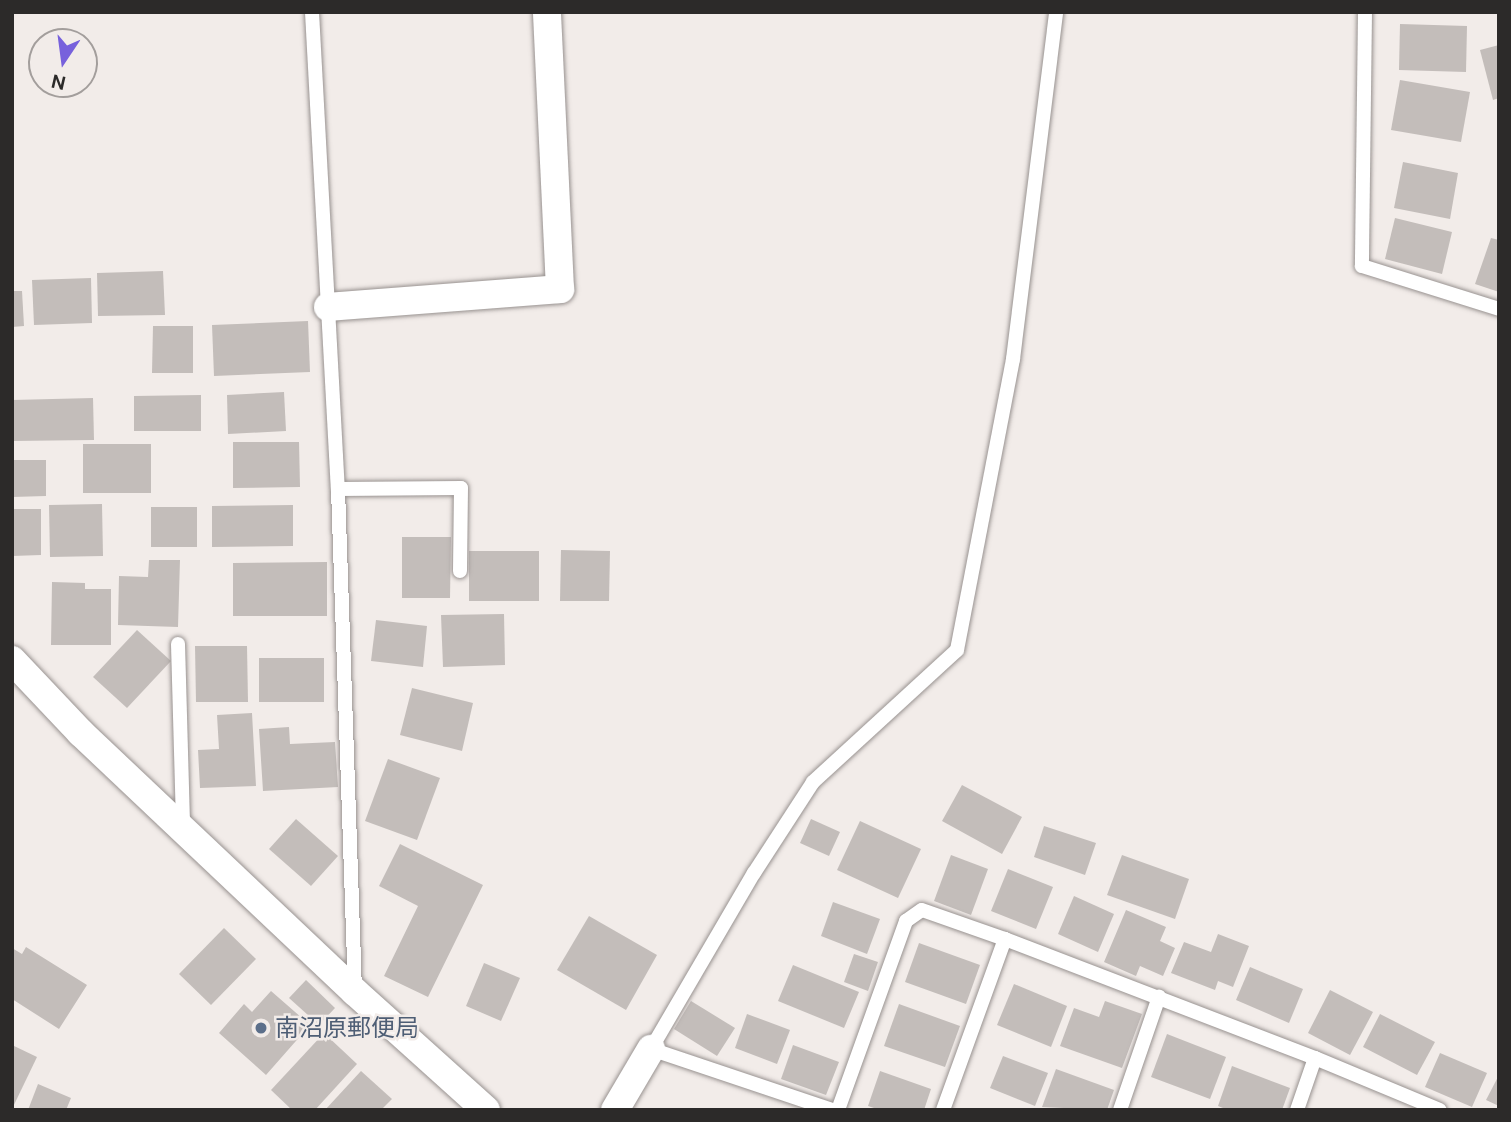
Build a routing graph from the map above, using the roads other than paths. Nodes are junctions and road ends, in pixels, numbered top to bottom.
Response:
1 (312, 12) edge
2 (547, 12) edge
3 (1056, 12) edge
4 (1365, 12) edge
5 (328, 307) junction
6 (1499, 309) edge
7 (338, 489) junction
8 (460, 571) dead end
9 (178, 644) dead end
10 (12, 660) edge
11 (183, 829) junction
12 (1004, 939) junction
13 (355, 992) junction
14 (1159, 997) junction
15 (651, 1049) junction
16 (1315, 1058) junction
17 (486, 1110) edge
18 (615, 1110) edge
19 (832, 1110) edge
20 (838, 1110) edge
21 (943, 1110) edge
22 (1120, 1110) edge
23 (1297, 1110) edge
24 (1440, 1110) edge

1 - 5 lane
2 - 5 street
3 - 15 lane
4 - 6 lane
5 - 7 lane
7 - 8 lane
7 - 13 lane
9 - 11 lane
10 - 11 street
11 - 13 street
12 - 14 lane
12 - 20 lane
12 - 21 lane
13 - 17 street
14 - 16 lane
14 - 22 lane
15 - 18 street
15 - 19 lane
16 - 23 lane
16 - 24 lane

